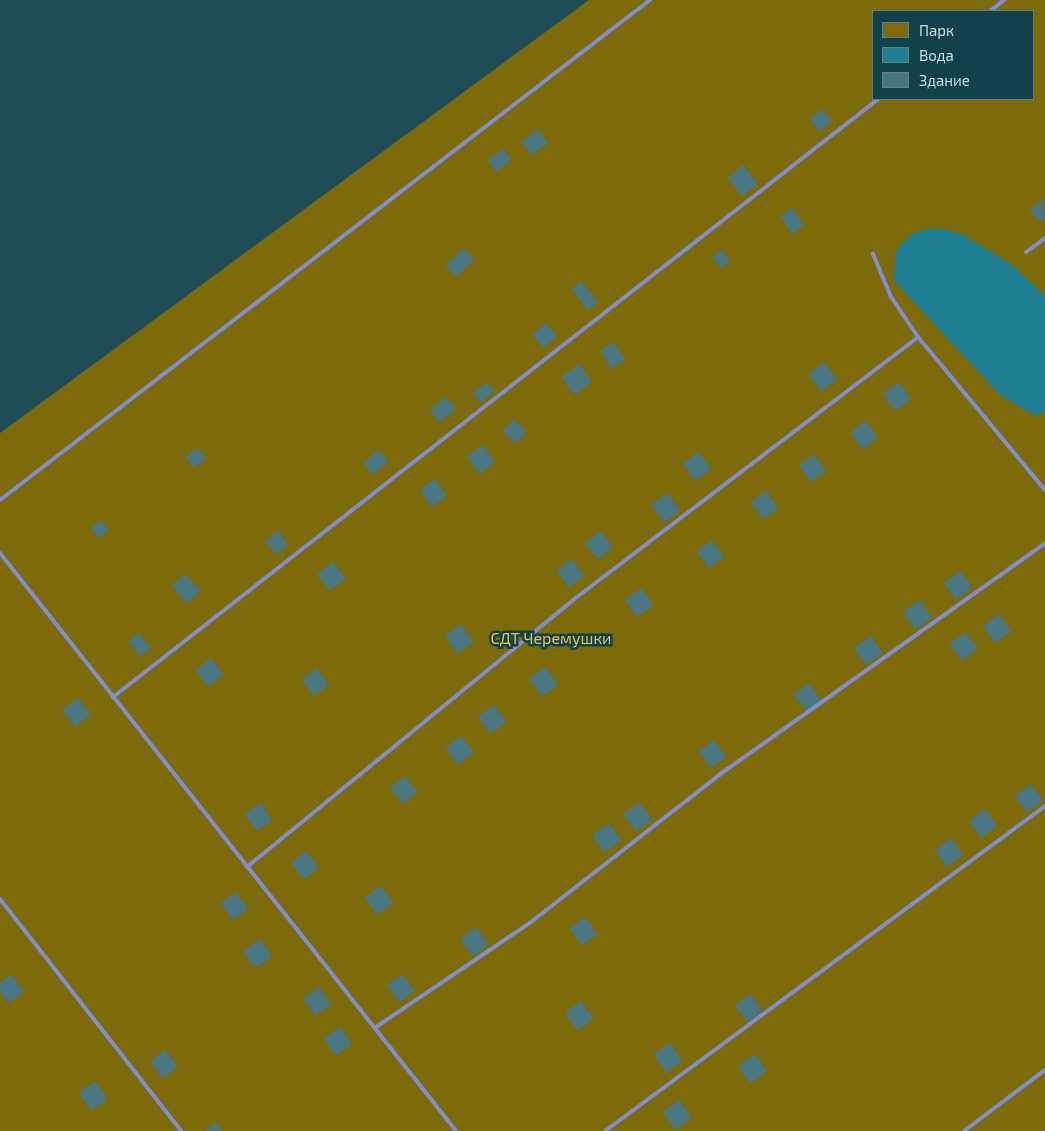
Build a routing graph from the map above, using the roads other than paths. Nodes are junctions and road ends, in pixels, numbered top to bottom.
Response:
1 (650, 0) edge
2 (1004, 0) edge
3 (991, 10) edge
4 (877, 100) edge
5 (1045, 238) edge
6 (1026, 252) dead end
7 (873, 254) dead end
8 (918, 337) junction
9 (1045, 490) edge
10 (0, 500) edge
11 (1045, 543) edge
12 (0, 553) edge
13 (113, 697) junction
14 (1045, 806) edge
15 (247, 867) junction
16 (0, 899) edge
17 (376, 1027) junction
18 (1045, 1070) edge
19 (181, 1131) edge
20 (456, 1131) edge
21 (605, 1131) edge
22 (964, 1131) edge

1 - 10 lane
2 - 3 lane
4 - 13 lane
5 - 6 lane
7 - 8 lane
8 - 9 lane
8 - 15 lane
11 - 17 lane
12 - 13 lane
13 - 15 lane
14 - 21 lane
15 - 17 lane
16 - 19 lane
17 - 20 lane
18 - 22 lane

